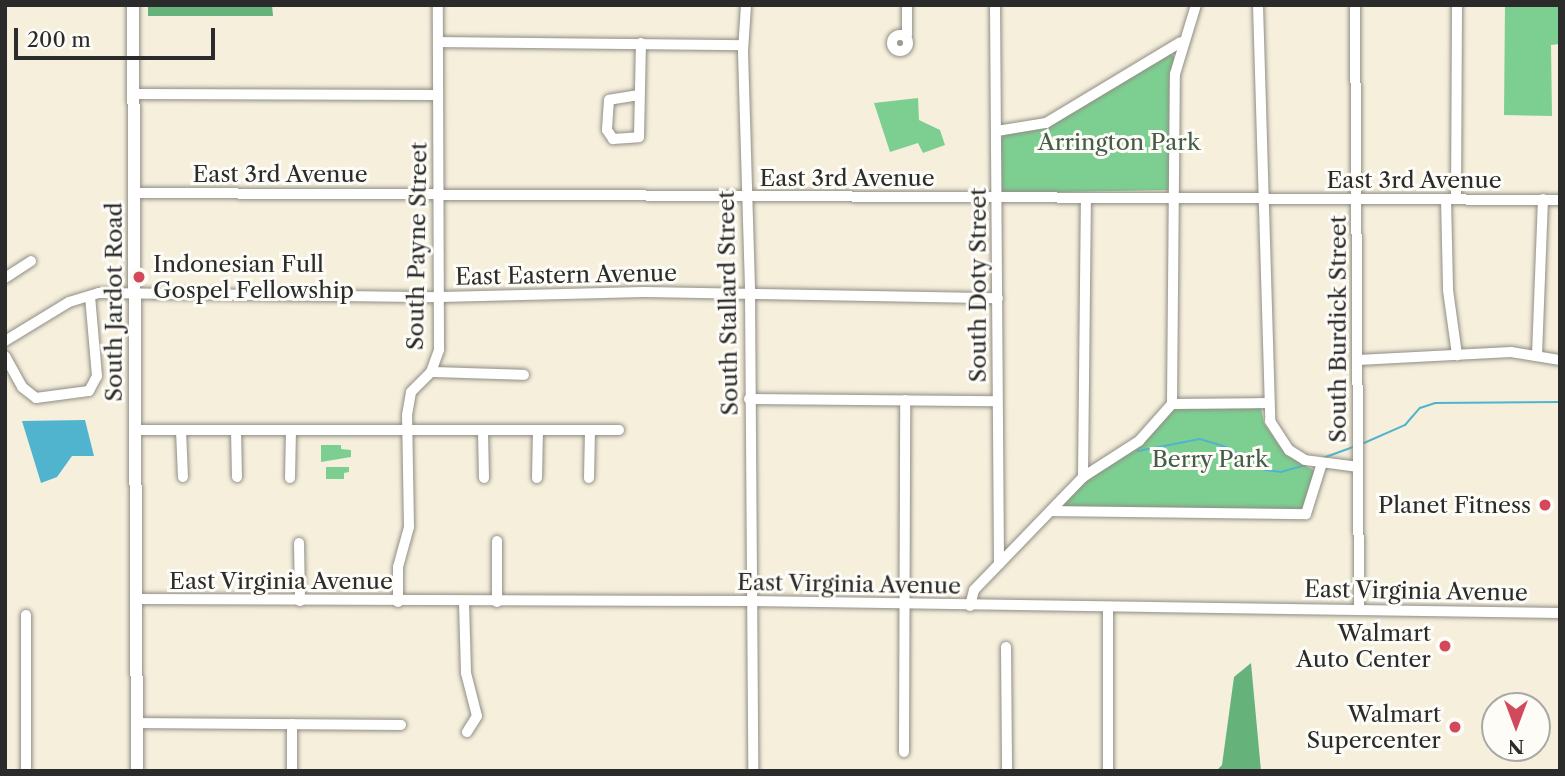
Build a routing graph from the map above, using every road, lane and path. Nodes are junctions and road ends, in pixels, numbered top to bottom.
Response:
1 (133, 5) edge
2 (438, 5) edge
3 (746, 5) edge
4 (907, 5) edge
5 (995, 5) edge
6 (1196, 5) edge
7 (1258, 5) edge
8 (1355, 5) edge
9 (1457, 5) edge
10 (906, 35) dead end
11 (439, 42) junction
12 (1181, 42) junction
13 (641, 43) junction
14 (743, 46) junction
15 (134, 94) junction
16 (438, 95) junction
17 (639, 96) junction
18 (997, 131) junction
19 (134, 193) junction
20 (440, 194) junction
21 (745, 197) junction
22 (998, 197) junction
23 (1086, 198) junction
24 (1176, 198) junction
25 (1261, 199) junction
26 (1356, 199) junction
27 (1451, 199) junction
28 (1543, 199) junction
29 (1560, 200) edge
30 (31, 261) dead end
31 (5, 278) edge
32 (135, 293) junction
33 (750, 293) junction
34 (90, 296) junction
35 (440, 297) junction
36 (998, 298) junction
37 (5, 341) edge
38 (1457, 355) junction
39 (1537, 355) junction
40 (5, 356) edge
41 (1358, 360) junction
42 (1560, 360) edge
43 (431, 372) junction
44 (524, 375) dead end
45 (749, 400) junction
46 (905, 400) junction
47 (998, 401) junction
48 (1266, 403) junction
49 (1172, 404) junction
50 (136, 430) junction
51 (181, 430) junction
52 (236, 430) junction
53 (291, 430) junction
54 (537, 430) junction
55 (590, 430) junction
56 (619, 430) dead end
57 (408, 431) junction
58 (483, 431) junction
59 (1321, 466) junction
60 (1358, 467) junction
61 (183, 477) dead end
62 (237, 477) dead end
63 (1083, 477) junction
64 (290, 478) dead end
65 (484, 478) dead end
66 (537, 478) dead end
67 (589, 478) dead end
68 (1051, 511) junction
69 (497, 541) dead end
70 (299, 543) dead end
71 (999, 564) junction
72 (137, 599) junction
73 (299, 601) junction
74 (398, 601) junction
75 (751, 601) junction
76 (464, 602) junction
77 (497, 602) junction
78 (907, 604) junction
79 (970, 606) junction
80 (1108, 607) junction
81 (1359, 610) junction
82 (1560, 612) edge
83 (26, 615) dead end
84 (1006, 647) dead end
85 (137, 723) junction
86 (292, 724) junction
87 (401, 725) dead end
88 (467, 732) dead end
89 (904, 752) dead end
90 (26, 771) edge
91 (138, 771) edge
92 (292, 771) edge
93 (753, 771) edge
94 (1007, 771) edge
95 (1108, 771) edge

1 - 15 main road, South Jardot Road
2 - 11 street, South Payne Street
3 - 14 street, South Stallard Street
4 - 10 street
5 - 18 street, South Doty Street
6 - 12 street
7 - 25 street
8 - 26 street, South Burdick Street
9 - 27 street
11 - 13 street
11 - 16 street, South Payne Street
12 - 18 street
12 - 24 street
13 - 14 street
13 - 17 street
14 - 21 street, South Stallard Street
15 - 16 street
15 - 19 main road, South Jardot Road
16 - 20 street, South Payne Street
17 - 17 street
18 - 22 street, South Doty Street
19 - 20 street, East 3rd Avenue
19 - 32 main road, South Jardot Road
20 - 21 street, East 3rd Avenue
20 - 35 street, South Payne Street
21 - 22 street, East 3rd Avenue
21 - 33 street, South Stallard Street
22 - 23 street, East 3rd Avenue
22 - 36 street, South Doty Street
23 - 24 street, East 3rd Avenue
23 - 63 street
24 - 25 street, East 3rd Avenue
24 - 49 street
25 - 26 street, East 3rd Avenue
25 - 48 street
26 - 27 street, East 3rd Avenue
26 - 41 street, South Burdick Street
27 - 28 street, East 3rd Avenue
27 - 38 street
28 - 29 street, East 3rd Avenue
28 - 39 street
30 - 31 street
32 - 34 street, East Eastern Avenue
32 - 35 street, East Eastern Avenue
32 - 50 main road, South Jardot Road
33 - 35 street, East Eastern Avenue
33 - 36 street, East Eastern Avenue
33 - 45 street, South Stallard Street
34 - 37 street, East Eastern Avenue
34 - 40 street
35 - 43 street, South Payne Street
36 - 47 street, South Doty Street
38 - 39 street
38 - 41 street
39 - 42 street
41 - 60 street, South Burdick Street
43 - 44 street
43 - 57 street, South Payne Street
45 - 46 street
45 - 75 street, South Stallard Street
46 - 47 street
46 - 78 street
47 - 71 street, South Doty Street
48 - 49 street
48 - 59 street
49 - 63 street
50 - 51 street
50 - 72 main road, South Jardot Road
51 - 52 street
51 - 61 street
52 - 53 street
52 - 62 street
53 - 57 street
53 - 64 street
54 - 55 street
54 - 58 street
54 - 66 street
55 - 56 street
55 - 67 street
57 - 58 street
57 - 74 street, South Payne Street
58 - 65 street
59 - 60 street
59 - 68 street
60 - 81 street, South Burdick Street
63 - 68 street
68 - 71 street
69 - 77 street
70 - 73 street
71 - 79 street
72 - 73 street, East Virginia Avenue
72 - 85 main road, South Jardot Road
73 - 74 street, East Virginia Avenue
74 - 76 street, East Virginia Avenue
75 - 77 street, East Virginia Avenue
75 - 78 street, East Virginia Avenue
75 - 93 street, South Stallard Street
76 - 77 street, East Virginia Avenue
76 - 88 street
78 - 79 street, East Virginia Avenue
78 - 89 street
79 - 80 street, East Virginia Avenue
80 - 81 street, East Virginia Avenue
80 - 95 street
81 - 82 street, East Virginia Avenue
83 - 90 street
84 - 94 street
85 - 86 street
85 - 91 main road, South Jardot Road
86 - 87 street
86 - 92 street

